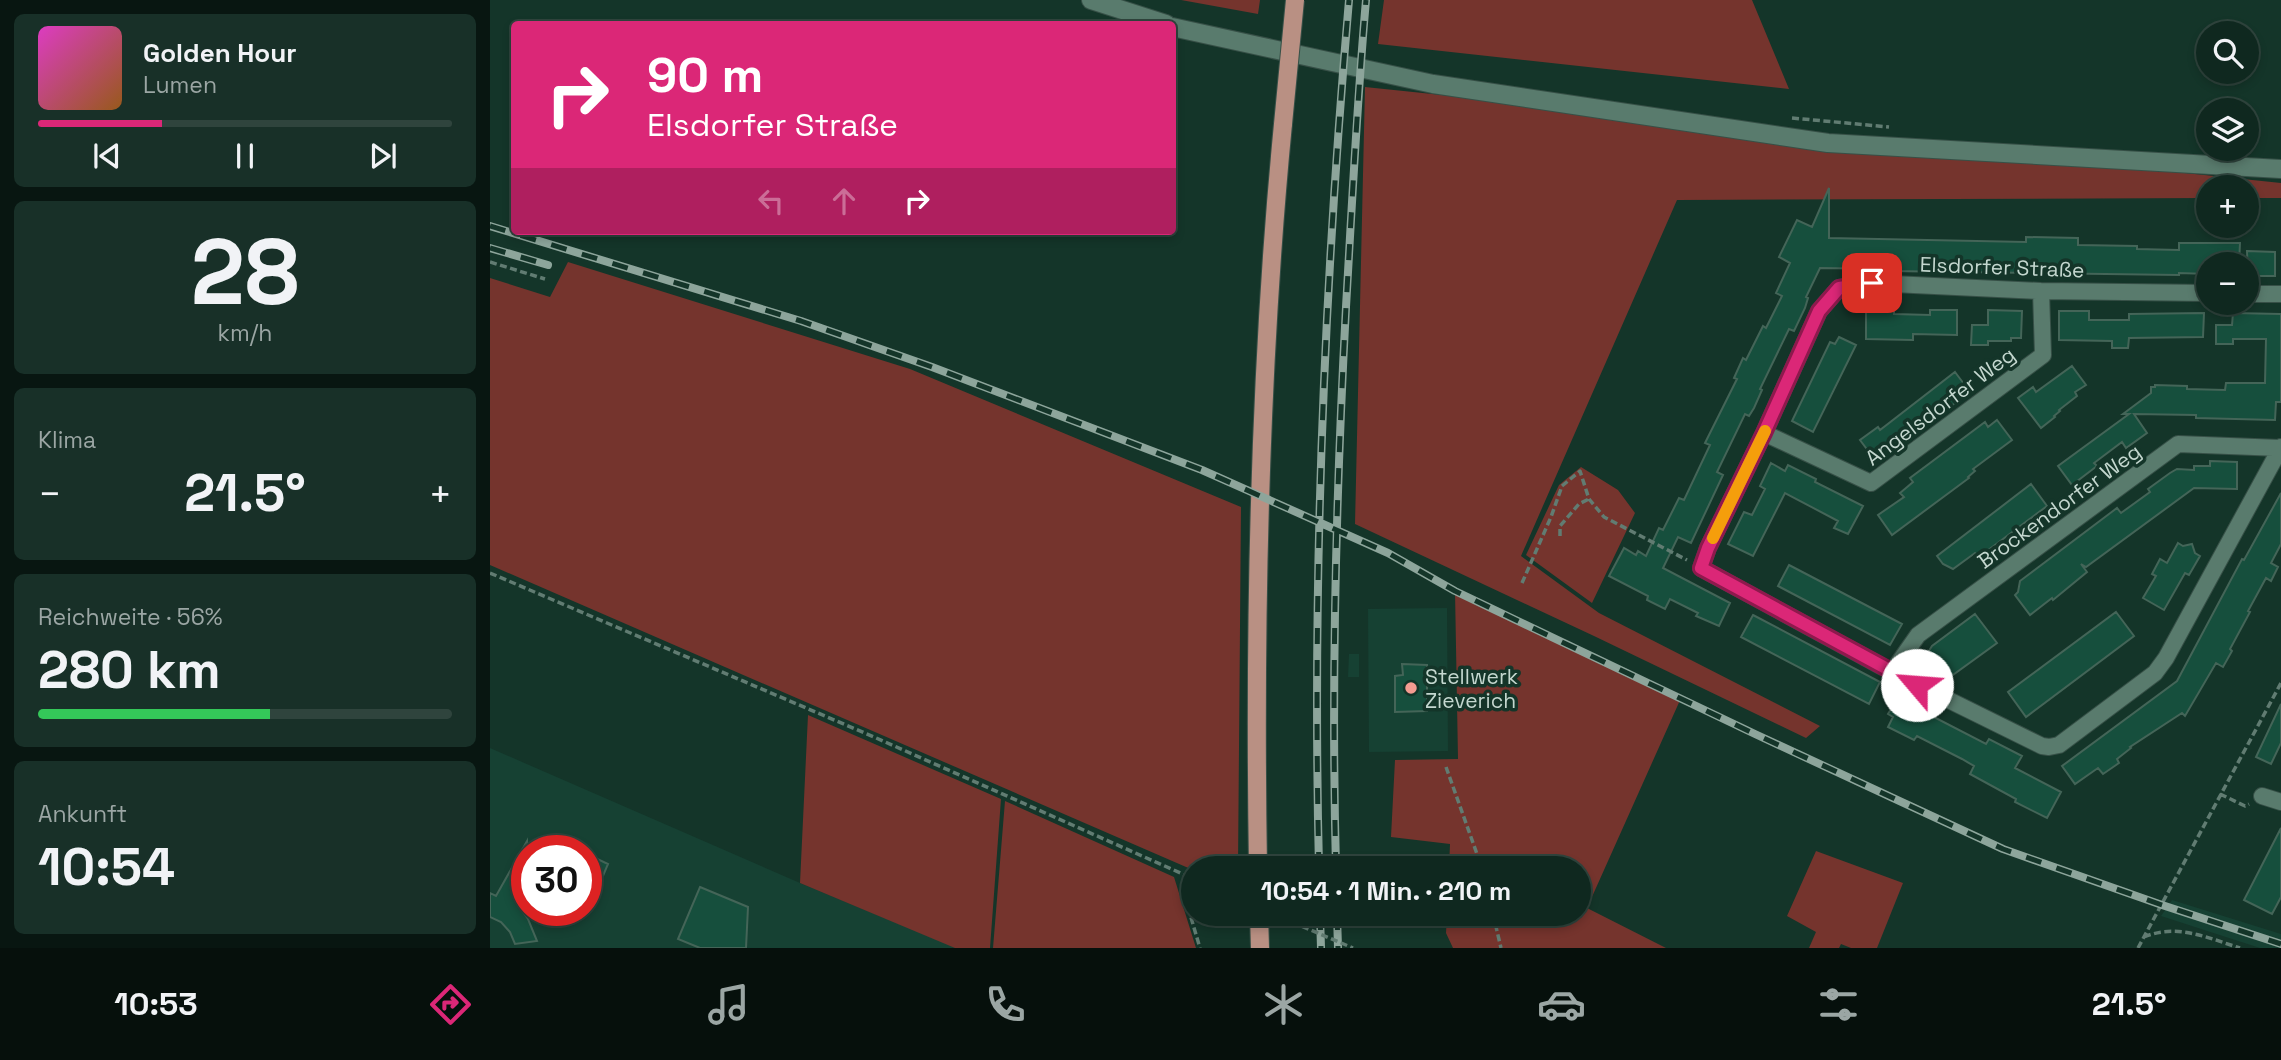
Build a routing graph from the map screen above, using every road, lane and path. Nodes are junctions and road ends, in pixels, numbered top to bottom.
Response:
1 (1091, 0) edge
2 (1295, 0) edge
3 (1157, 21) edge
4 (1176, 28) edge
5 (1788, 117) dead end
6 (1896, 127) dead end
7 (2281, 169) edge
8 (490, 262) edge
9 (545, 279) dead end
10 (2041, 291) junction
11 (2196, 293) edge
12 (2259, 294) edge
13 (2281, 295) edge
14 (1764, 433) junction
15 (2281, 447) edge
16 (1589, 499) junction
17 (1560, 536) dead end
18 (1701, 568) junction
19 (490, 573) edge
20 (1522, 583) dead end
21 (1892, 672) junction
22 (2281, 683) edge
23 (1446, 767) dead end
24 (2220, 794) junction
25 (2262, 796) joint
26 (2281, 803) edge
27 (1258, 856) edge
28 (1478, 856) edge
29 (1181, 874) edge
30 (1193, 926) edge
31 (1259, 926) edge
32 (1301, 926) edge
33 (1496, 926) edge
34 (2144, 937) junction
35 (1200, 948) edge
36 (1259, 948) edge
37 (1353, 948) edge
38 (1501, 948) edge
39 (2138, 948) edge
40 (2240, 948) edge

1 - 3 street
2 - 27 main road, bridge
4 - 7 street
5 - 6 path
8 - 9 path
10 - 11 street, Elsdorfer Straße
10 - 14 street, Elsdorfer Straße
10 - 14 street, Angelsdorfer Weg
12 - 13 street
14 - 18 street, Elsdorfer Straße
15 - 21 street, Brockendorfer Weg
15 - 21 street
16 - 17 path
16 - 18 path
16 - 20 path
18 - 21 street
19 - 29 path
22 - 24 path
23 - 28 path
24 - 25 path
24 - 34 path
25 - 26 street
30 - 35 path
31 - 36 main road
32 - 37 path, bridge
33 - 38 path
34 - 39 path
34 - 40 path

